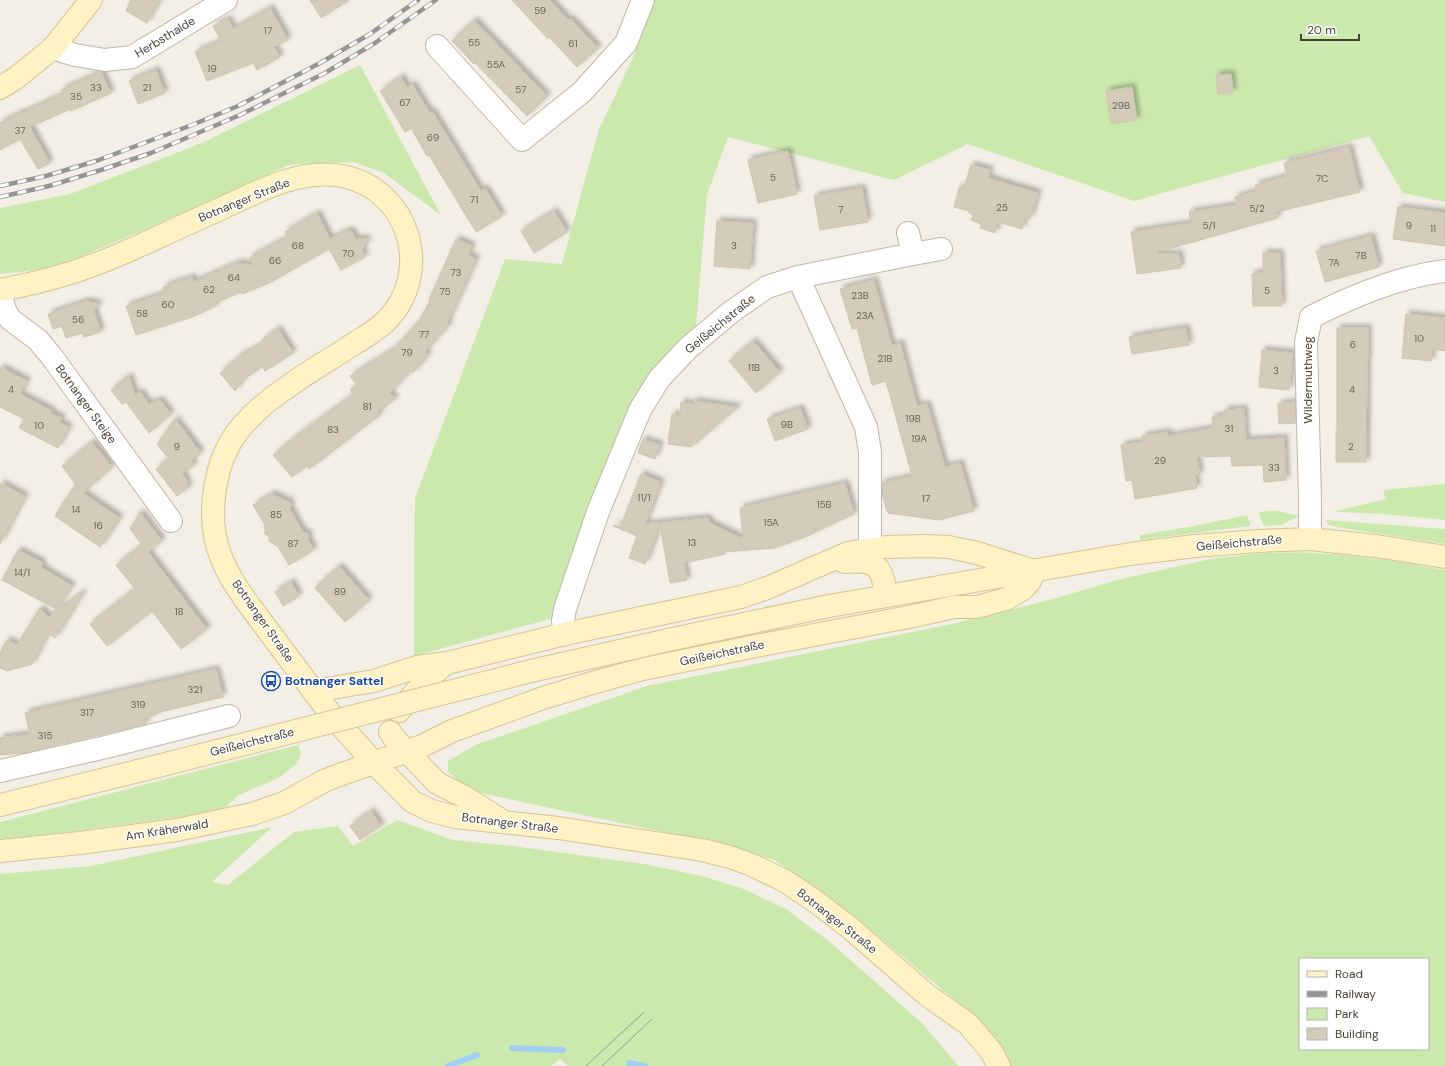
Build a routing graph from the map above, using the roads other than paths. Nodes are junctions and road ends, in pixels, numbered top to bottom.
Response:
1 (91, 0) edge
2 (226, 0) edge
3 (643, 0) edge
4 (437, 46) dead end
5 (53, 48) junction
6 (0, 88) edge
7 (940, 249) dead end
8 (1445, 271) edge
9 (798, 278) junction
10 (0, 290) edge
11 (0, 293) edge
12 (171, 521) dead end
13 (1310, 539) junction
14 (870, 548) junction
15 (1445, 557) edge
16 (824, 564) junction
17 (1034, 571) junction
18 (886, 595) junction
19 (565, 634) junction
20 (447, 663) junction
21 (374, 681) junction
22 (313, 691) junction
23 (229, 716) dead end
24 (344, 730) junction
25 (390, 732) junction
26 (407, 751) junction
27 (367, 755) junction
28 (0, 771) edge
29 (326, 780) joint
30 (0, 805) edge
31 (505, 823) junction
32 (0, 851) edge
33 (926, 995) junction
34 (982, 1066) edge
35 (999, 1066) edge

1 - 5 main road
2 - 5 street, Herbsthalde
3 - 4 street
5 - 6 main road
7 - 9 street, Geißeichstraße
8 - 13 street, Wildermuthweg
9 - 14 street
9 - 19 street, Geißeichstraße
10 - 22 main road, Botnanger Straße
11 - 12 street, Botnanger Steige
13 - 15 main road, Geißeichstraße
13 - 17 main road, Geißeichstraße
14 - 16 main road, Geißeichstraße
14 - 17 main road, Geißeichstraße
16 - 18 main road
16 - 19 main road, Geißeichstraße
17 - 18 main road, Geißeichstraße
17 - 26 main road, Geißeichstraße
18 - 30 main road, Geißeichstraße, bridge
19 - 20 main road, Geißeichstraße
20 - 21 main road, Geißeichstraße
20 - 25 main road, Geißeichstraße
21 - 22 main road, Geißeichstraße
21 - 24 main road
22 - 24 main road, Botnanger Straße
23 - 28 street
24 - 27 main road, Botnanger Straße
25 - 26 main road
25 - 27 main road, Geißeichstraße
26 - 27 main road, Geißeichstraße
26 - 31 main road
27 - 29 main road, Geißeichstraße
27 - 31 main road, Botnanger Straße
29 - 32 main road, Am Kräherwald
31 - 33 main road, Botnanger Straße
33 - 34 main road, Botnanger Straße
33 - 35 main road, Botnanger Straße

